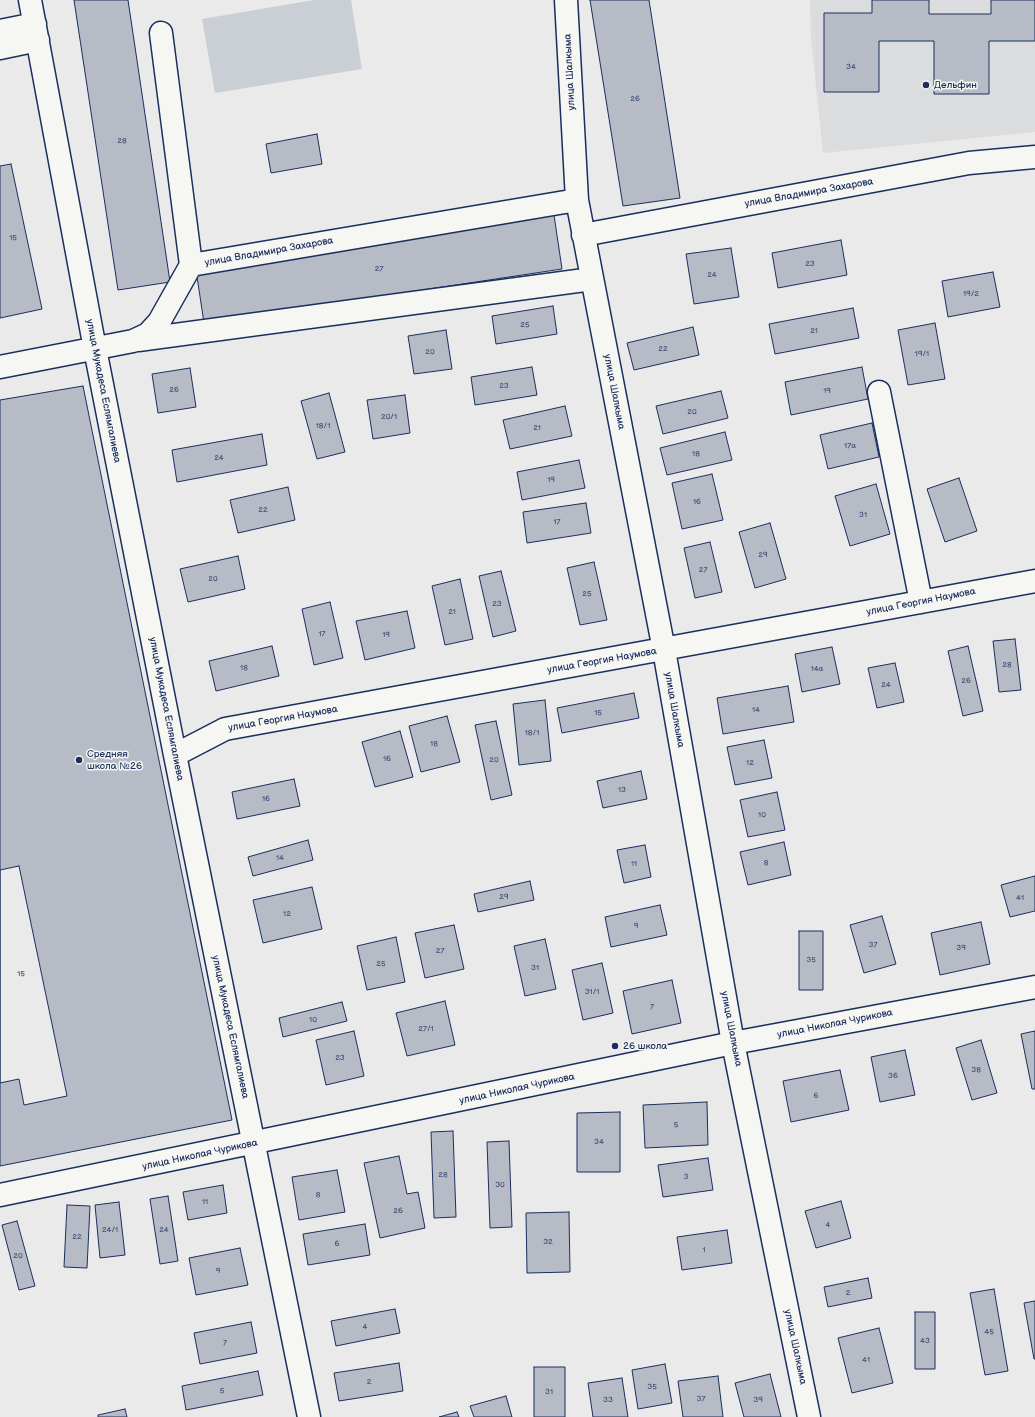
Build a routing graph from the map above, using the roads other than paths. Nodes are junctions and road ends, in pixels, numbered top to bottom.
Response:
1 (30, 0) edge
2 (566, 0) edge
3 (0, 32) edge
4 (36, 32) junction
5 (161, 33) dead end
6 (0, 48) edge
7 (1035, 157) edge
8 (577, 200) junction
9 (583, 235) junction
10 (190, 265) junction
11 (592, 279) junction
12 (133, 341) junction
13 (95, 349) junction
14 (0, 367) edge
15 (879, 392) dead end
16 (1035, 580) edge
17 (921, 602) junction
18 (664, 650) junction
19 (175, 755) junction
20 (1035, 987) edge
21 (733, 1043) junction
22 (254, 1144) junction
23 (0, 1195) edge
24 (309, 1417) edge
25 (809, 1417) edge

1 - 4 street, улица Мукадеса Еслямгалиева
2 - 8 street, улица Шалкыма
3 - 4 street
4 - 6 street
4 - 13 street, улица Мукадеса Еслямгалиева
5 - 10 street
7 - 9 street, улица Владимира Захарова
8 - 9 street, улица Шалкыма
8 - 10 street, улица Владимира Захарова
9 - 11 street, улица Шалкыма
10 - 12 street, улица Владимира Захарова
11 - 12 street
11 - 18 street, улица Шалкыма
12 - 13 street, улица Владимира Захарова
13 - 14 street, улица Владимира Захарова
13 - 19 street, улица Мукадеса Еслямгалиева
15 - 17 street
16 - 17 street, улица Георгия Наумова
17 - 18 street, улица Георгия Наумова
18 - 19 street, улица Георгия Наумова
18 - 21 street, улица Шалкыма
19 - 22 street, улица Мукадеса Еслямгалиева
20 - 21 street, улица Николая Чурикова
21 - 22 street, улица Николая Чурикова
21 - 25 street, улица Шалкыма
22 - 23 street, улица Николая Чурикова
22 - 24 street, улица Мукадеса Еслямгалиева

